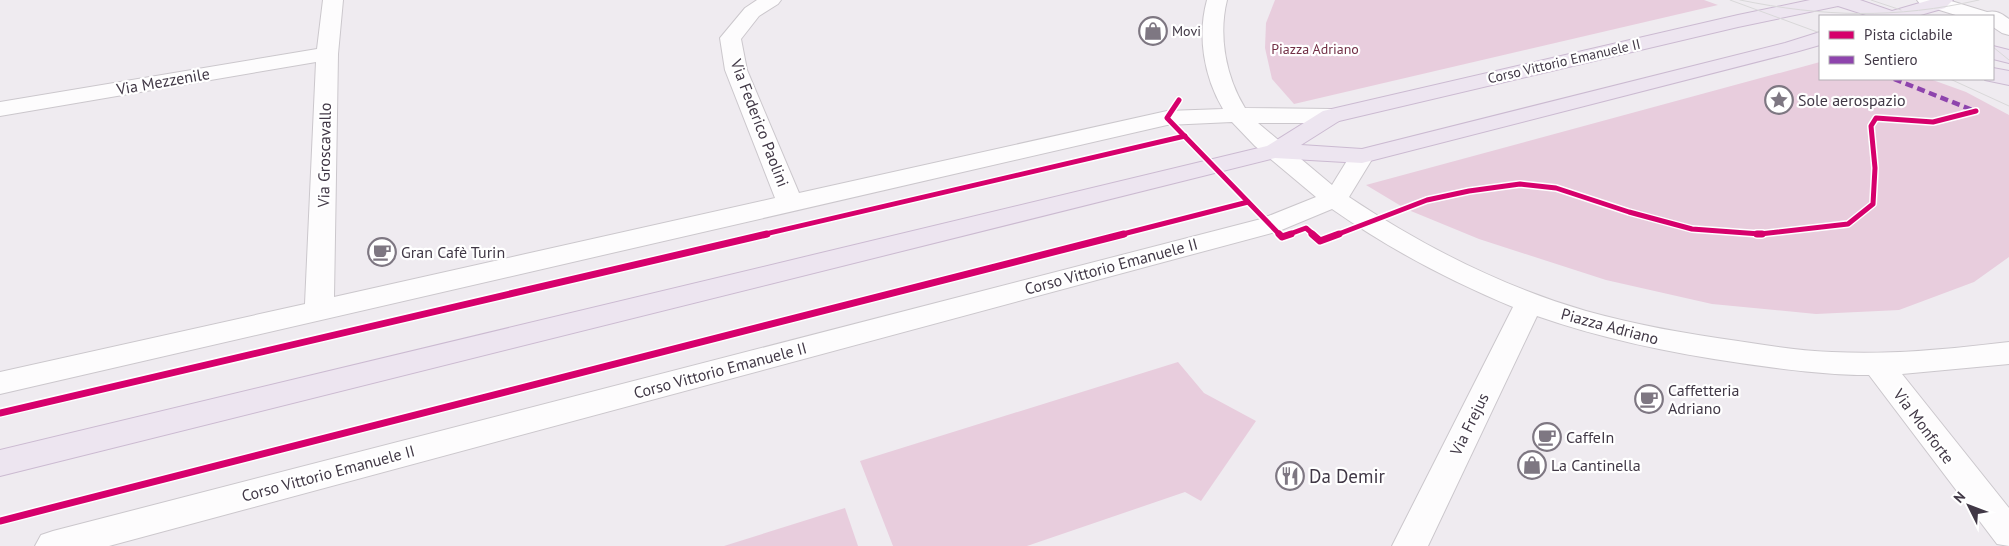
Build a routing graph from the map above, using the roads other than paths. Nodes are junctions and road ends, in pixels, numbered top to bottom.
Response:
1 (332, 0) edge
2 (771, 0) edge
3 (1217, 0) edge
4 (1772, 0) edge
5 (1839, 0) edge
6 (1975, 0) edge
7 (1936, 1) edge
8 (1802, 4) edge
9 (1819, 15) edge
10 (1885, 15) edge
11 (1899, 15) edge
12 (1976, 15) edge
13 (1992, 15) edge
14 (1819, 38) edge
15 (1994, 52) edge
16 (326, 54) junction
17 (2009, 58) edge
18 (0, 109) edge
19 (1238, 114) junction
20 (1331, 116) junction
21 (1275, 151) junction
22 (1362, 156) junction
23 (1335, 199) junction
24 (790, 203) junction
25 (1529, 303) junction
26 (318, 311) junction
27 (2009, 353) edge
28 (1877, 364) junction
29 (0, 383) edge
30 (0, 462) edge
31 (2009, 534) edge
32 (53, 546) edge
33 (1410, 546) edge

1 - 16 street, Via Groscavallo
2 - 24 street, Via Federico Paolini
3 - 19 street, Piazza Adriano
4 - 8 main road
5 - 8 main road, Corso Vittorio Emanuele II
5 - 10 main road
6 - 13 street
7 - 11 main road
7 - 12 street
8 - 9 main road
8 - 20 main road, Corso Vittorio Emanuele II
14 - 22 main road, Corso Vittorio Emanuele II
15 - 17 main road
16 - 18 street, Via Mezzenile
16 - 26 street, Via Groscavallo
19 - 20 street, Corso Vittorio Emanuele II
19 - 21 street, Piazza Adriano
19 - 24 street, Corso Vittorio Emanuele II
20 - 21 main road, Corso Vittorio Emanuele II
21 - 22 main road, Corso Vittorio Emanuele II
21 - 23 street, Piazza Adriano
21 - 30 main road, Corso Vittorio Emanuele II
22 - 23 street
23 - 25 street, Piazza Adriano
23 - 32 street, Corso Vittorio Emanuele II
24 - 26 street, Corso Vittorio Emanuele II
25 - 28 street, Piazza Adriano
25 - 33 street, Via Frejus
26 - 29 street, Corso Vittorio Emanuele II
27 - 28 street, Piazza Adriano
28 - 31 street, Via Monforte

